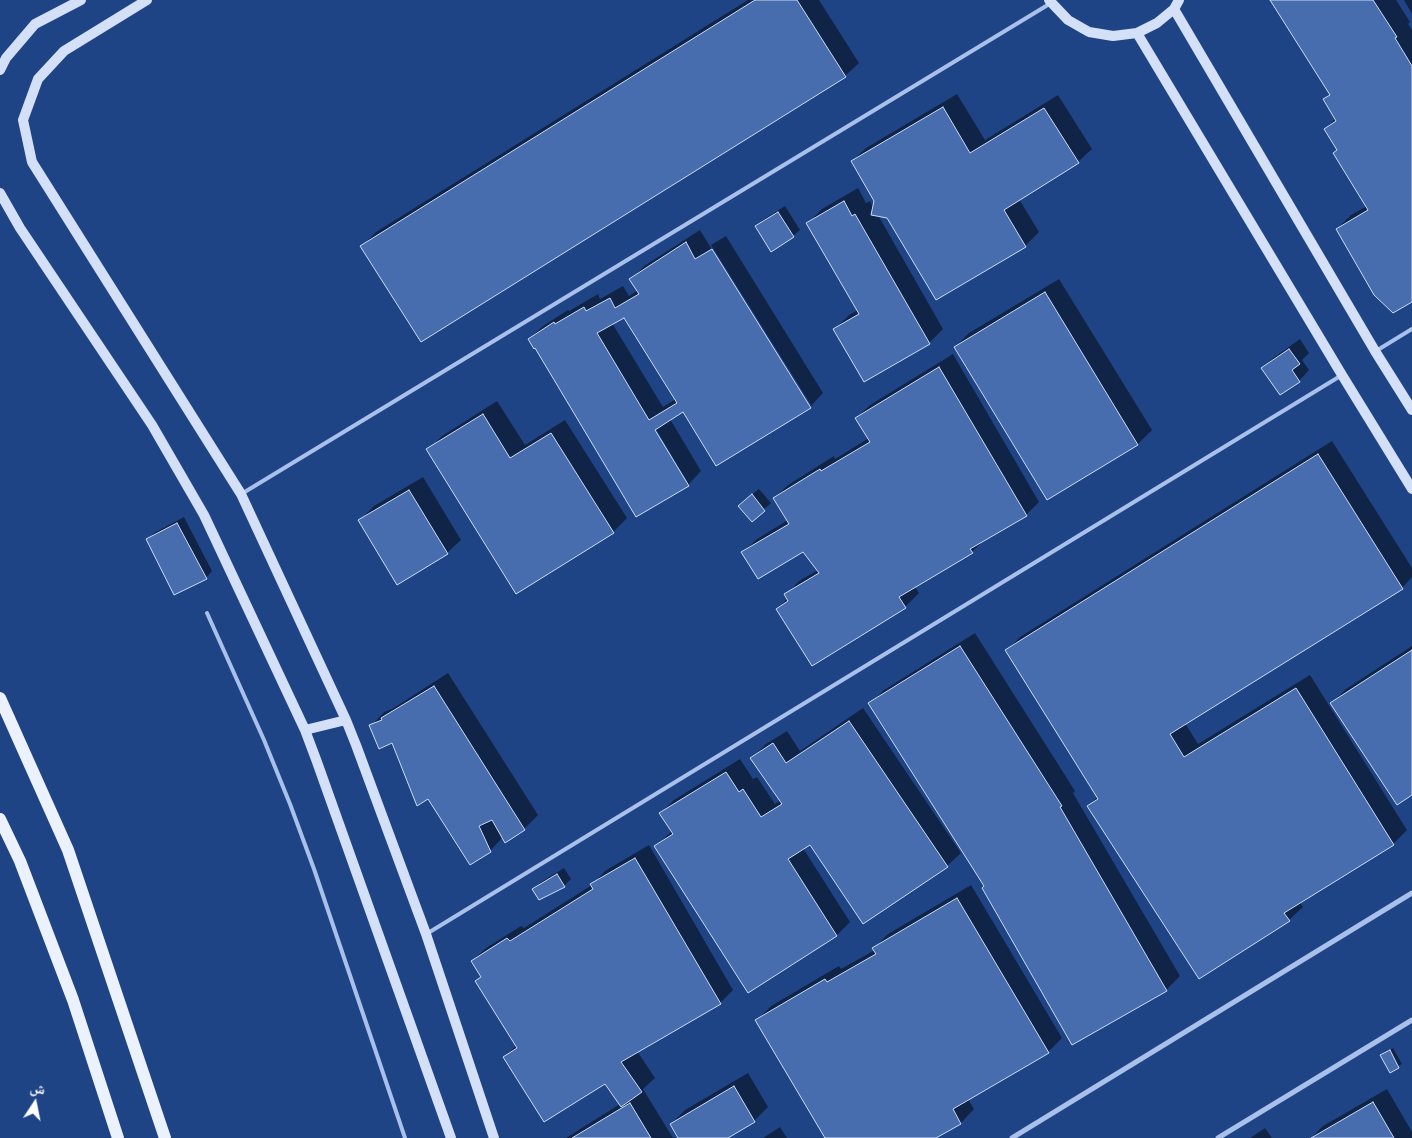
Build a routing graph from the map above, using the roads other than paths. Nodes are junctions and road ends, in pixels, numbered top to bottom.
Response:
1 (81, 0) edge
2 (147, 0) edge
3 (1050, 1) edge
4 (1176, 4) edge
5 (1137, 33) junction
6 (0, 70) edge
7 (0, 193) edge
8 (1412, 329) edge
9 (1375, 351) junction
10 (1342, 376) junction
11 (1412, 410) edge
12 (1412, 489) edge
13 (241, 494) junction
14 (207, 613) dead end
15 (0, 698) edge
16 (346, 720) junction
17 (305, 730) junction
18 (0, 819) edge
19 (1412, 892) edge
20 (426, 934) junction
21 (1412, 1020) edge
22 (118, 1138) edge
23 (165, 1138) edge
24 (405, 1138) edge
25 (451, 1138) edge
26 (494, 1138) edge
27 (1012, 1138) edge
28 (1218, 1138) edge

1 - 6 street
2 - 13 street
3 - 5 street
3 - 13 lane
4 - 5 street
4 - 9 street
5 - 10 street
7 - 17 street
8 - 9 lane
9 - 11 street
10 - 12 street
10 - 20 lane
13 - 16 street
14 - 24 lane
15 - 23 main road
16 - 17 street
16 - 20 street
17 - 25 street
18 - 22 main road
19 - 27 street
20 - 26 street
21 - 28 street

